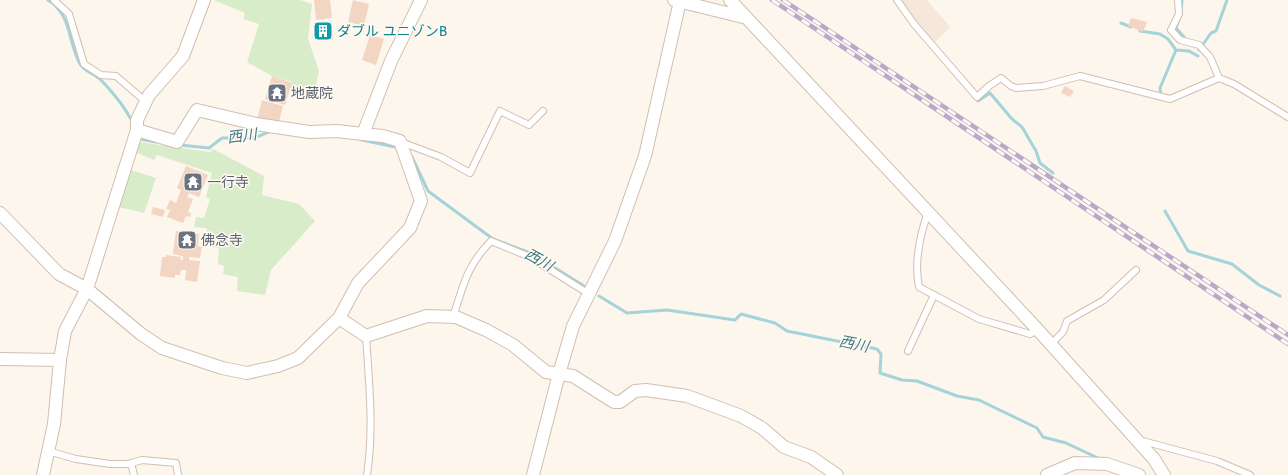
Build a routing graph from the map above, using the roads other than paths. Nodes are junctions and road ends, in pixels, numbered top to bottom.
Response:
1 (54, 0) edge
2 (204, 0) edge
3 (421, 0) edge
4 (730, 0) edge
5 (897, 0) edge
6 (1178, 0) edge
7 (677, 1) edge
8 (747, 18) junction
9 (1219, 78) junction
10 (145, 101) junction
11 (543, 111) dead end
12 (1288, 117) edge
13 (138, 130) junction
14 (363, 134) junction
15 (400, 142) junction
16 (928, 212) junction
17 (0, 213) edge
18 (1136, 270) dead end
19 (87, 289) junction
20 (589, 294) junction
21 (934, 295) junction
22 (453, 316) junction
23 (338, 318) junction
24 (1038, 330) junction
25 (366, 336) junction
26 (1051, 344) junction
27 (908, 351) dead end
28 (0, 359) edge
29 (60, 360) junction
30 (558, 374) junction
31 (1136, 439) junction
32 (48, 451) junction
33 (131, 463) junction
34 (43, 475) edge
35 (134, 475) edge
36 (178, 475) edge
37 (368, 475) edge
38 (533, 475) edge
39 (837, 475) edge
40 (1047, 475) edge
41 (1139, 475) edge
42 (1164, 475) edge
43 (1250, 475) edge

1 - 10 lane
2 - 10 street
3 - 14 street
4 - 8 street
5 - 9 lane
6 - 9 lane
7 - 8 street
7 - 20 street
8 - 16 street
9 - 12 lane
10 - 13 street
11 - 15 lane
13 - 14 street
13 - 19 street
14 - 15 street
15 - 23 street
16 - 21 lane
16 - 24 street
17 - 19 street
18 - 26 lane
19 - 23 street
19 - 29 street
20 - 22 lane
20 - 30 street
21 - 24 lane
21 - 27 lane
22 - 25 street
22 - 30 street
23 - 25 street
24 - 26 street
25 - 37 lane
26 - 31 street
28 - 29 street
29 - 32 street
30 - 38 street
30 - 39 street
31 - 42 street
31 - 43 lane
32 - 33 lane
32 - 34 street
33 - 35 lane
33 - 36 lane
40 - 41 street

